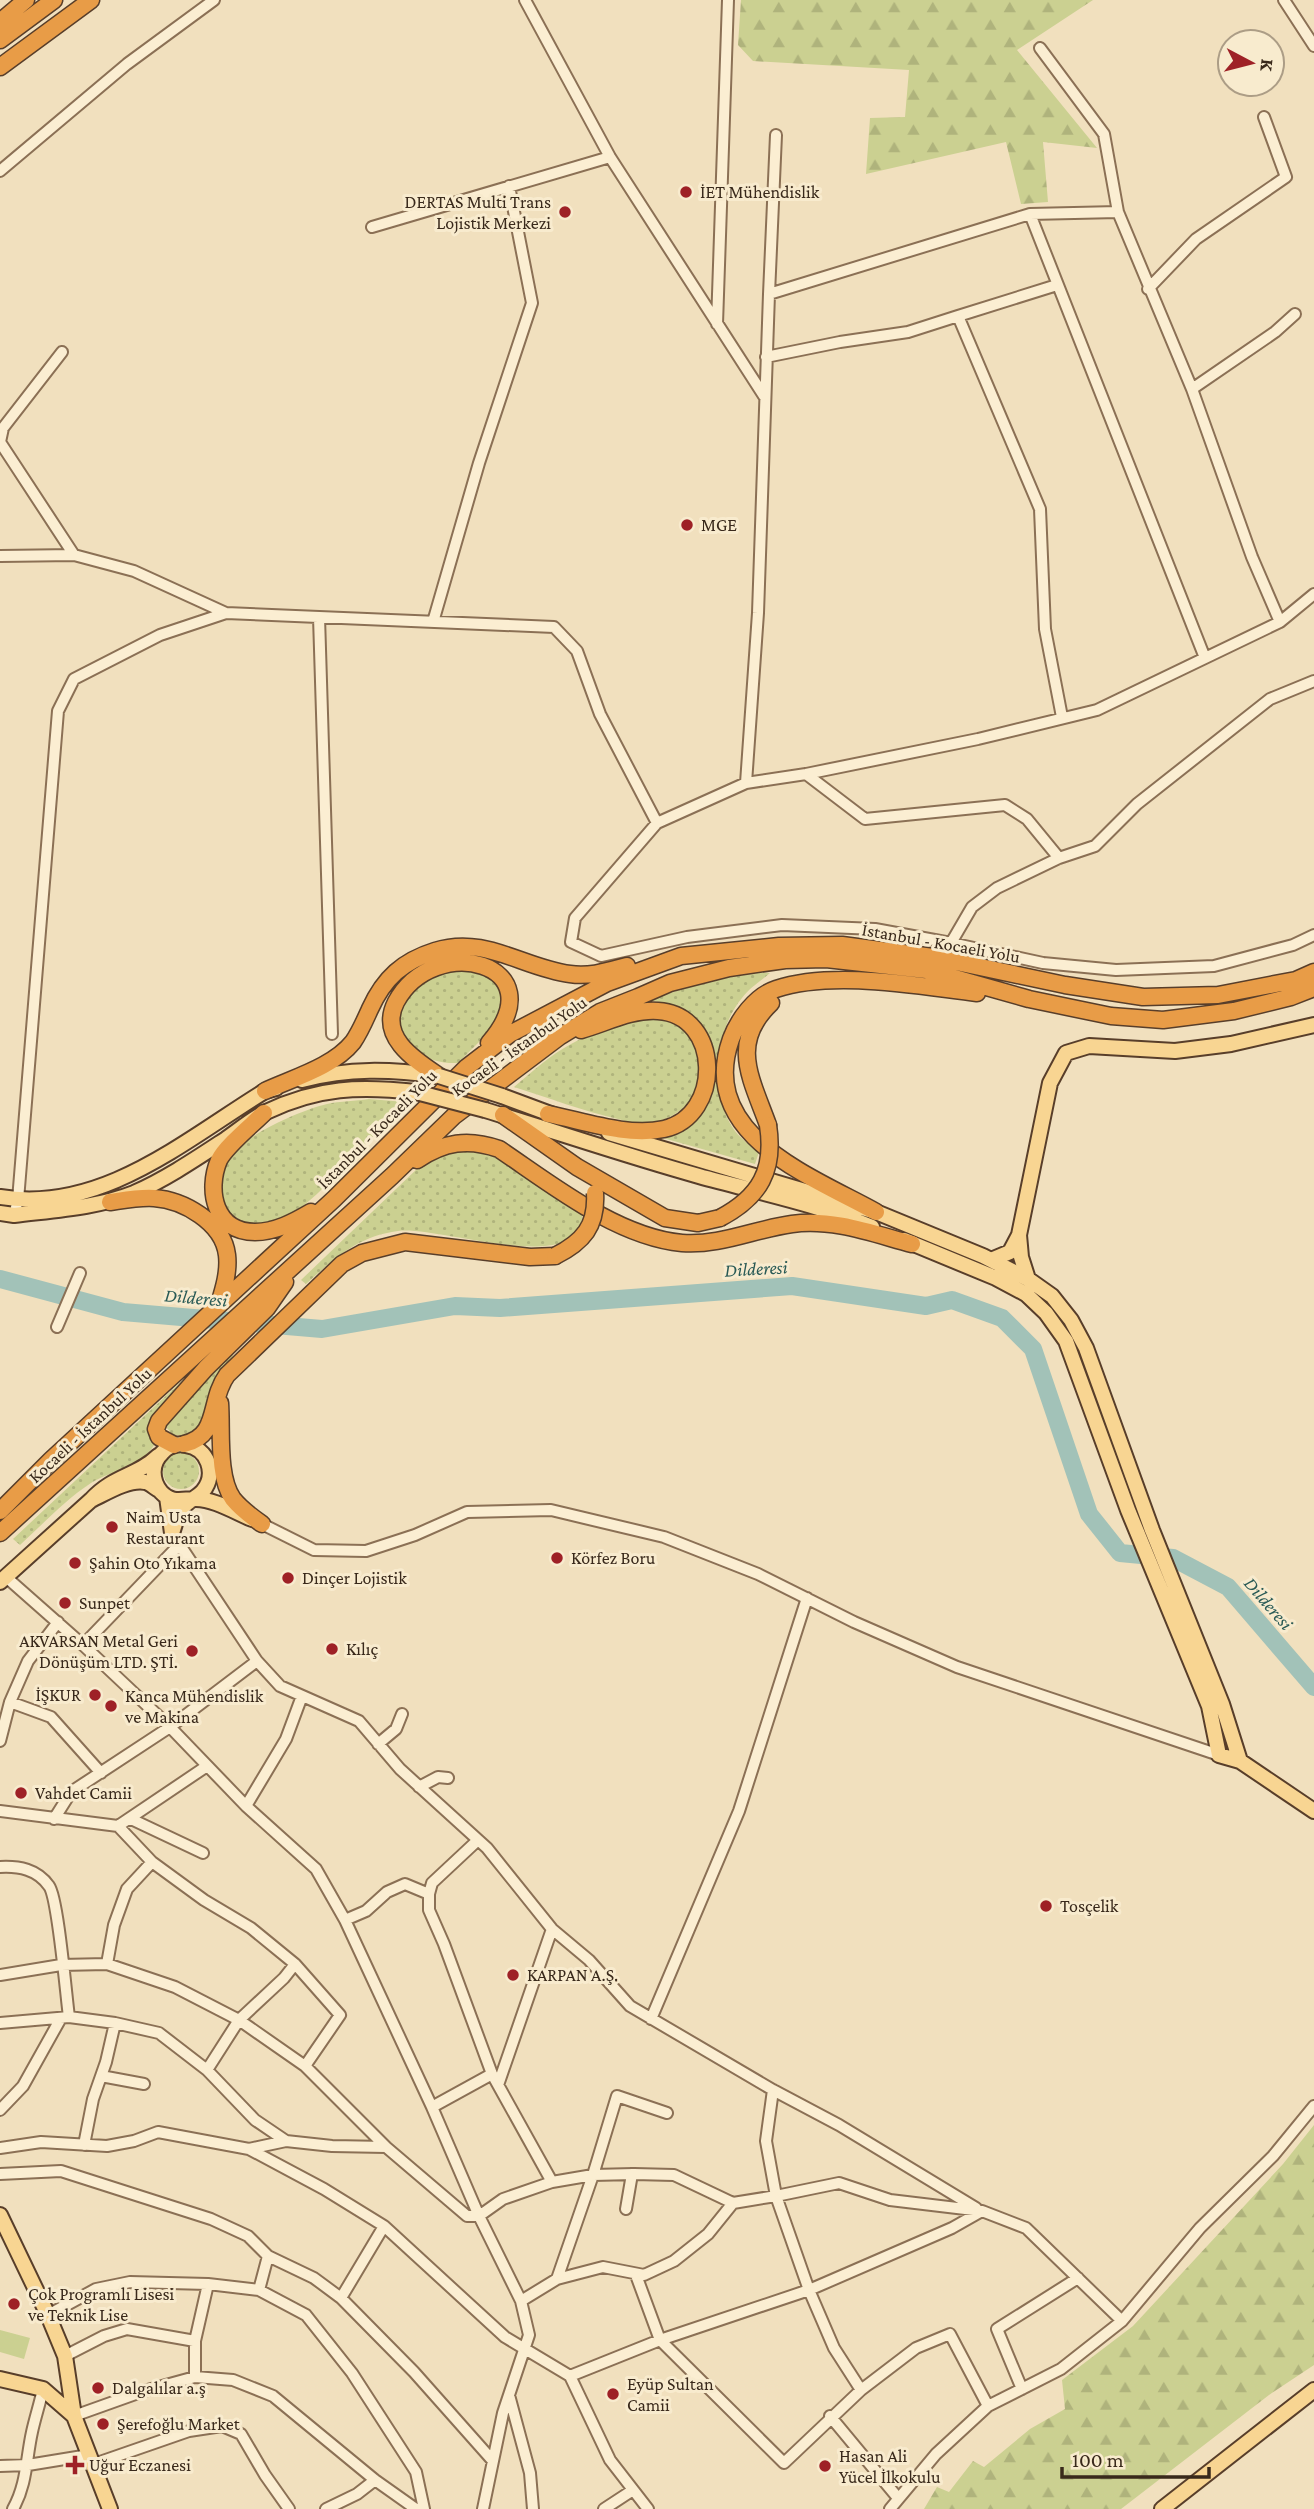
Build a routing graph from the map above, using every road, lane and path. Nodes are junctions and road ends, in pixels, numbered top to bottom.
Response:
1 (26, 0) edge
2 (54, 0) edge
3 (91, 0) edge
4 (214, 0) edge
5 (525, 0) edge
6 (728, 0) edge
7 (1284, 0) edge
8 (0, 22) edge
9 (0, 40) edge
10 (1314, 46) edge
11 (1040, 48) dead end
12 (0, 67) edge
13 (1264, 117) dead end
14 (776, 135) dead end
15 (610, 157) junction
16 (0, 170) edge
17 (509, 187) junction
18 (1118, 212) junction
19 (1030, 214) junction
20 (372, 227) dead end
21 (1057, 285) junction
22 (1149, 289) junction
23 (769, 294) junction
24 (1295, 314) dead end
25 (958, 316) junction
26 (718, 324) junction
27 (62, 352) dead end
28 (766, 358) junction
29 (1192, 389) junction
30 (765, 397) junction
31 (75, 555) junction
32 (0, 556) edge
33 (1314, 594) edge
34 (226, 612) junction
35 (318, 617) junction
36 (433, 622) junction
37 (1280, 622) junction
38 (1205, 658) junction
39 (1314, 681) edge
40 (1062, 717) junction
41 (806, 774) junction
42 (746, 783) junction
43 (657, 824) junction
44 (1059, 858) junction
45 (1314, 935) edge
46 (951, 943) junction
47 (681, 956) junction
48 (1314, 972) edge
49 (847, 981) junction
50 (1314, 988) edge
51 (1029, 999) junction
52 (1314, 1025) edge
53 (332, 1034) dead end
54 (559, 1037) junction
55 (467, 1067) junction
56 (439, 1076) junction
57 (265, 1091) junction
58 (264, 1113) junction
59 (548, 1114) junction
60 (503, 1115) junction
61 (577, 1167) junction
62 (392, 1176) junction
63 (0, 1197) edge
64 (334, 1199) junction
65 (18, 1200) junction
66 (110, 1202) junction
67 (876, 1212) junction
68 (7, 1214) edge
69 (1019, 1235) junction
70 (912, 1244) junction
71 (991, 1260) junction
72 (80, 1273) dead end
73 (1028, 1279) junction
74 (264, 1302) junction
75 (219, 1304) junction
76 (57, 1327) dead end
77 (247, 1356) junction
78 (179, 1444) junction
79 (159, 1455) junction
80 (163, 1494) junction
81 (194, 1499) junction
82 (91, 1500) junction
83 (0, 1511) edge
84 (262, 1524) junction
85 (0, 1533) edge
86 (176, 1539) junction
87 (3, 1580) edge
88 (807, 1598) junction
89 (58, 1622) junction
90 (83, 1645) junction
91 (257, 1661) junction
92 (302, 1696) junction
93 (10, 1702) junction
94 (402, 1714) dead end
95 (170, 1727) junction
96 (0, 1741) edge
97 (378, 1744) junction
98 (1219, 1755) junction
99 (1240, 1761) junction
100 (207, 1766) junction
101 (101, 1773) junction
102 (448, 1778) dead end
103 (419, 1787) junction
104 (246, 1806) junction
105 (0, 1811) edge
106 (1314, 1811) edge
107 (54, 1819) junction
108 (131, 1819) junction
109 (118, 1826) junction
110 (478, 1840) junction
111 (203, 1853) dead end
112 (152, 1861) junction
113 (0, 1867) edge
114 (429, 1894) junction
115 (345, 1920) junction
116 (552, 1929) junction
117 (107, 1964) junction
118 (295, 1964) junction
119 (61, 1965) junction
120 (0, 1975) edge
121 (65, 2018) junction
122 (651, 2019) junction
123 (239, 2020) junction
124 (0, 2023) edge
125 (115, 2023) junction
126 (305, 2066) junction
127 (207, 2070) junction
128 (492, 2074) junction
129 (101, 2076) junction
130 (144, 2084) dead end
131 (498, 2085) junction
132 (773, 2090) junction
133 (432, 2106) junction
134 (1314, 2106) edge
135 (0, 2110) edge
136 (667, 2113) dead end
137 (286, 2141) junction
138 (84, 2145) junction
139 (386, 2147) junction
140 (0, 2148) edge
141 (249, 2149) junction
142 (0, 2174) edge
143 (632, 2174) junction
144 (593, 2175) junction
145 (552, 2182) junction
146 (776, 2196) junction
147 (733, 2203) junction
148 (626, 2209) dead end
149 (982, 2211) junction
150 (0, 2215) edge
151 (479, 2216) junction
152 (384, 2226) junction
153 (268, 2256) junction
154 (636, 2275) junction
155 (1078, 2278) junction
156 (557, 2279) junction
157 (208, 2284) junction
158 (259, 2290) junction
159 (809, 2290) junction
160 (341, 2298) junction
161 (521, 2301) junction
162 (48, 2315) junction
163 (1122, 2321) junction
164 (660, 2340) junction
165 (195, 2341) junction
166 (525, 2347) junction
167 (65, 2356) junction
168 (570, 2375) junction
169 (195, 2377) junction
170 (0, 2379) edge
171 (43, 2389) junction
172 (1022, 2389) junction
173 (860, 2390) junction
174 (1314, 2390) edge
175 (509, 2395) junction
176 (988, 2406) junction
177 (74, 2416) junction
178 (830, 2417) junction
179 (92, 2459) junction
180 (493, 2460) junction
181 (28, 2465) junction
182 (0, 2466) edge
183 (375, 2480) junction
184 (633, 2490) junction
185 (898, 2498) junction
186 (13, 2509) edge
187 (110, 2509) edge
188 (289, 2509) edge
189 (326, 2509) edge
190 (416, 2509) edge
191 (424, 2509) edge
192 (483, 2509) edge
193 (533, 2509) edge
194 (604, 2509) edge
195 (648, 2509) edge
196 (890, 2509) edge
197 (1162, 2509) edge

1 - 8 highway
2 - 9 highway
3 - 12 highway
4 - 16 street
5 - 15 street
6 - 26 street
7 - 10 street
11 - 18 street
13 - 22 street
14 - 23 street
15 - 17 street
15 - 26 street
17 - 20 street
17 - 36 street
18 - 19 street
18 - 22 street
19 - 21 street
19 - 23 street
21 - 25 street
21 - 38 street
22 - 29 street
23 - 28 street
24 - 29 street
25 - 28 street
25 - 40 street
26 - 30 street
27 - 31 street
28 - 30 street
29 - 37 street
30 - 42 street
31 - 32 street
31 - 34 street
33 - 37 street
34 - 35 street
34 - 65 street
35 - 36 street
35 - 53 street
36 - 43 street
37 - 38 street
38 - 40 street
39 - 44 street
40 - 41 street
41 - 42 street
41 - 44 street
42 - 43 street
43 - 46 street
44 - 46 street
45 - 46 street
47 - 48 highway, İstanbul - Kocaeli Yolu
47 - 55 highway, İstanbul - Kocaeli Yolu
47 - 57 highway
49 - 51 highway
49 - 61 highway, bridge
49 - 67 highway
50 - 51 highway, Kocaeli - İstanbul Yolu
51 - 54 highway, Kocaeli - İstanbul Yolu
52 - 69 main road
54 - 59 highway
54 - 62 highway, Kocaeli - İstanbul Yolu
55 - 56 highway
55 - 64 highway, İstanbul - Kocaeli Yolu
56 - 57 main road
56 - 59 main road, bridge
57 - 65 main road
58 - 60 main road, bridge
58 - 64 highway
58 - 66 main road
59 - 67 main road
60 - 61 highway
60 - 70 main road
61 - 77 highway, bridge
62 - 70 highway
62 - 74 highway, Kocaeli - İstanbul Yolu
63 - 65 main road
64 - 75 highway, İstanbul - Kocaeli Yolu
65 - 68 street
66 - 68 main road
66 - 75 highway
67 - 71 main road
69 - 71 main road
69 - 73 main road
70 - 98 main road
71 - 73 main road
72 - 76 street
73 - 99 main road
74 - 78 highway
74 - 85 highway, Kocaeli - İstanbul Yolu
75 - 83 highway, İstanbul - Kocaeli Yolu
77 - 78 highway
77 - 84 highway
78 - 79 main road
78 - 81 main road
79 - 80 main road
79 - 82 main road
80 - 81 main road
80 - 82 main road
80 - 86 main road
81 - 84 main road
81 - 86 main road
82 - 87 main road
84 - 88 street
86 - 90 street
86 - 91 street
87 - 89 street
88 - 98 street
88 - 122 street
89 - 90 street
89 - 93 street
90 - 95 street
91 - 92 street
91 - 95 street
92 - 97 street
92 - 104 street
93 - 96 street
93 - 101 street
94 - 97 street
95 - 100 street
95 - 101 street
97 - 103 street
98 - 99 main road
99 - 106 main road
100 - 104 street
100 - 108 street
101 - 107 street
102 - 103 street
103 - 110 street
104 - 115 street
105 - 107 street
107 - 109 street
108 - 109 street
108 - 111 street
109 - 112 street
110 - 114 street
110 - 116 street
112 - 117 street
112 - 118 street
113 - 119 street
114 - 115 street
114 - 128 street
115 - 133 street
116 - 122 street
116 - 131 street
117 - 119 street
117 - 123 street
118 - 123 street
118 - 126 street
119 - 120 street
119 - 121 street
121 - 124 street
121 - 125 street
121 - 135 street
122 - 132 street
123 - 126 street
123 - 127 street
125 - 127 street
125 - 129 street
126 - 139 street
127 - 137 street
128 - 131 street
128 - 133 street
129 - 130 street
129 - 138 street
131 - 145 street
132 - 146 street
132 - 149 street
133 - 151 street
134 - 163 street
136 - 144 street
137 - 139 street
137 - 141 street
138 - 140 street
138 - 141 street
139 - 151 street
141 - 152 street
142 - 153 street
143 - 144 street
143 - 147 street
143 - 148 street
144 - 145 street
144 - 156 street
145 - 151 street
146 - 147 street
146 - 149 street
146 - 159 street
147 - 154 street
149 - 155 street
149 - 159 street
150 - 162 main road
151 - 161 street
152 - 160 street
152 - 166 street
153 - 158 street
153 - 160 street
154 - 156 street
154 - 164 street
155 - 163 street
155 - 172 street
156 - 161 street
157 - 158 street
157 - 162 street
157 - 165 street
158 - 191 street
159 - 164 street
159 - 173 street
160 - 180 street
161 - 166 street
162 - 167 main road
163 - 172 street
164 - 168 street
164 - 178 street
165 - 167 street
165 - 169 street
166 - 168 street
166 - 175 street
167 - 177 main road
168 - 184 street
169 - 177 street
169 - 183 street
170 - 171 main road
171 - 177 main road
171 - 181 street
172 - 176 street
173 - 176 street
173 - 178 street
174 - 197 main road
175 - 180 street
175 - 193 street
176 - 185 street
177 - 179 main road
178 - 185 street
179 - 181 street
179 - 187 main road
179 - 188 street
180 - 192 street
181 - 182 street
181 - 186 street
183 - 189 street
183 - 190 street
184 - 194 street
184 - 195 street
185 - 196 street

